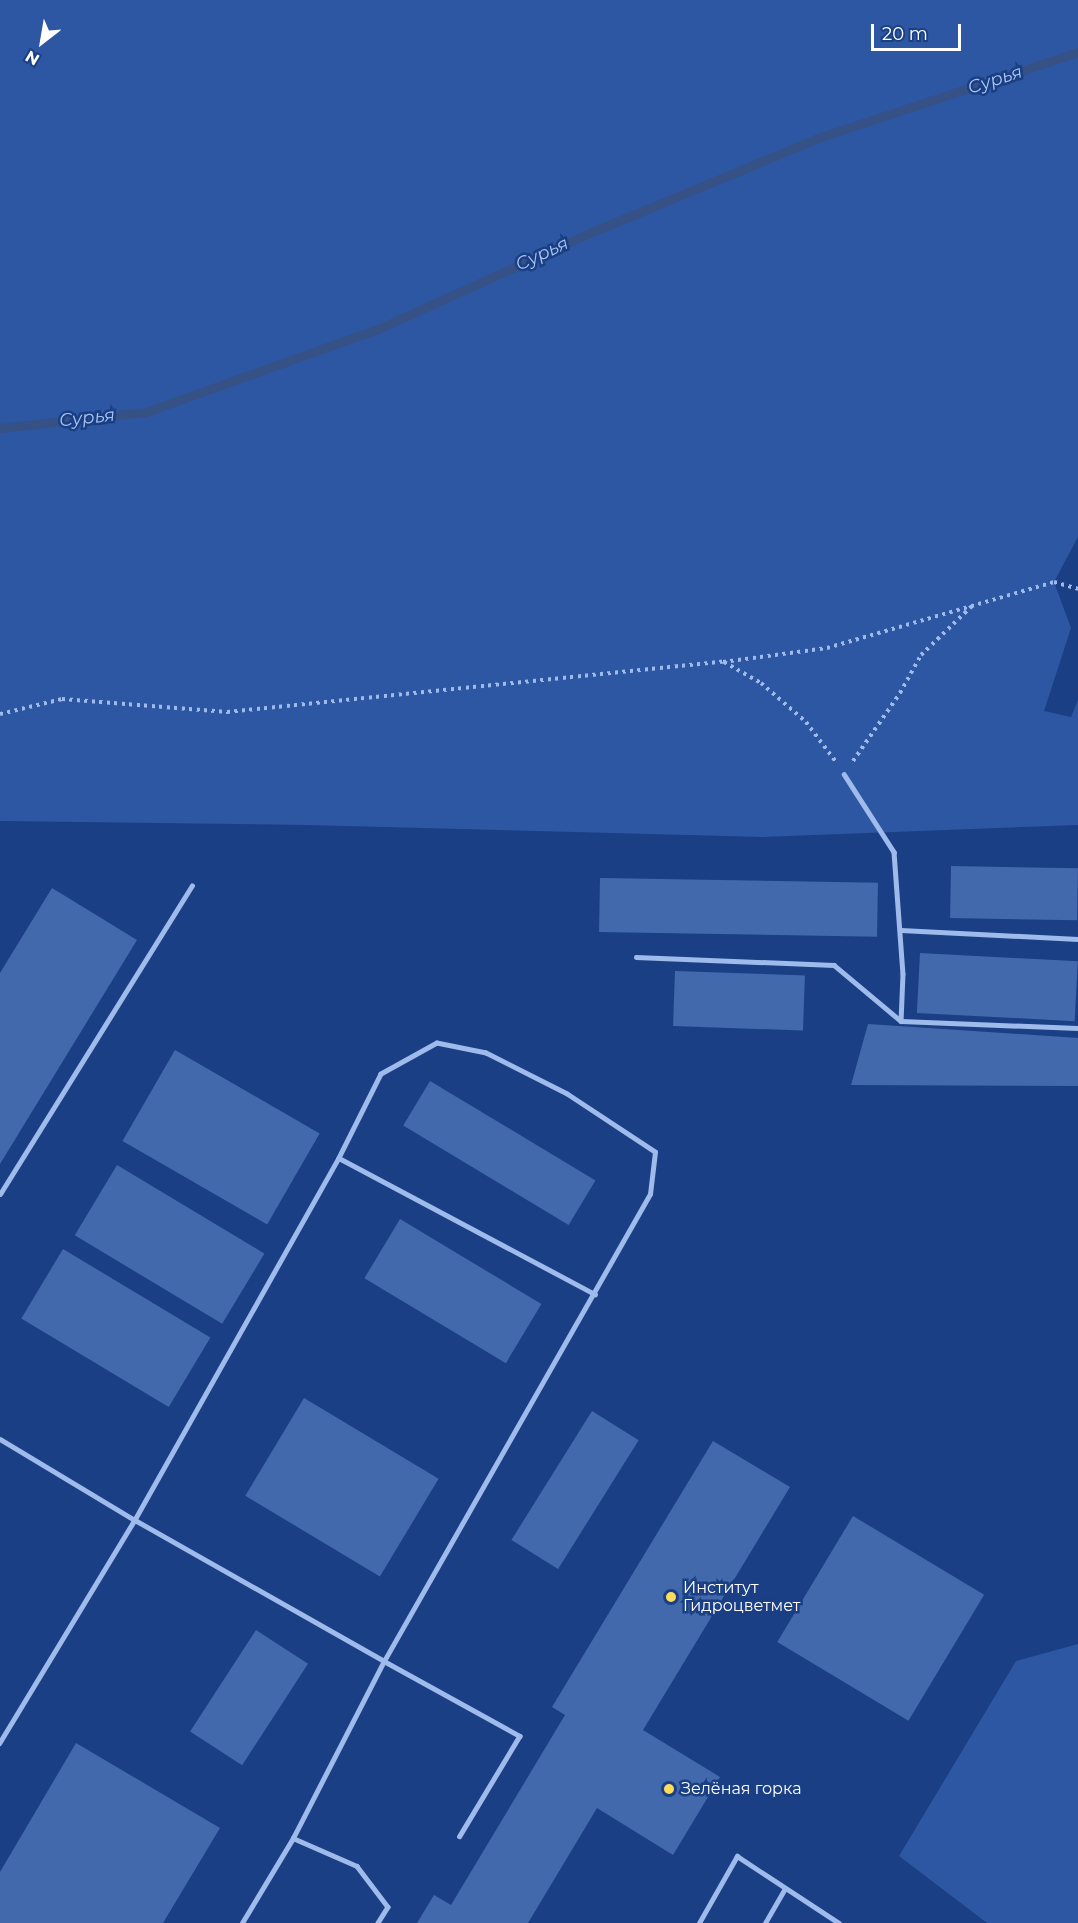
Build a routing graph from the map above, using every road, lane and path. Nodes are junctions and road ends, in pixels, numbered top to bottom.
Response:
1 (1078, 589) edge
2 (972, 605) junction
3 (723, 662) junction
4 (0, 714) edge
5 (844, 774) junction
6 (192, 886) dead end
7 (901, 930) junction
8 (1078, 939) edge
9 (636, 957) dead end
10 (901, 1020) junction
11 (1078, 1028) edge
12 (339, 1158) junction
13 (0, 1194) edge
14 (595, 1294) junction
15 (0, 1439) edge
16 (135, 1520) junction
17 (384, 1660) junction
18 (0, 1743) edge
19 (460, 1836) dead end
20 (293, 1838) junction
21 (785, 1889) junction
22 (242, 1923) edge
23 (378, 1923) edge
24 (699, 1923) edge
25 (765, 1923) edge
26 (839, 1923) edge

1 - 2 path
2 - 3 path
2 - 5 path
3 - 4 path
3 - 5 path
5 - 7 lane
6 - 13 lane
7 - 8 lane
7 - 10 lane
9 - 10 lane
10 - 11 lane
12 - 14 lane
12 - 14 lane
12 - 16 lane
14 - 17 lane
15 - 16 lane
16 - 17 lane
16 - 18 lane
17 - 19 lane
17 - 20 lane
20 - 22 lane
20 - 23 lane
21 - 24 lane
21 - 25 lane
21 - 26 lane

